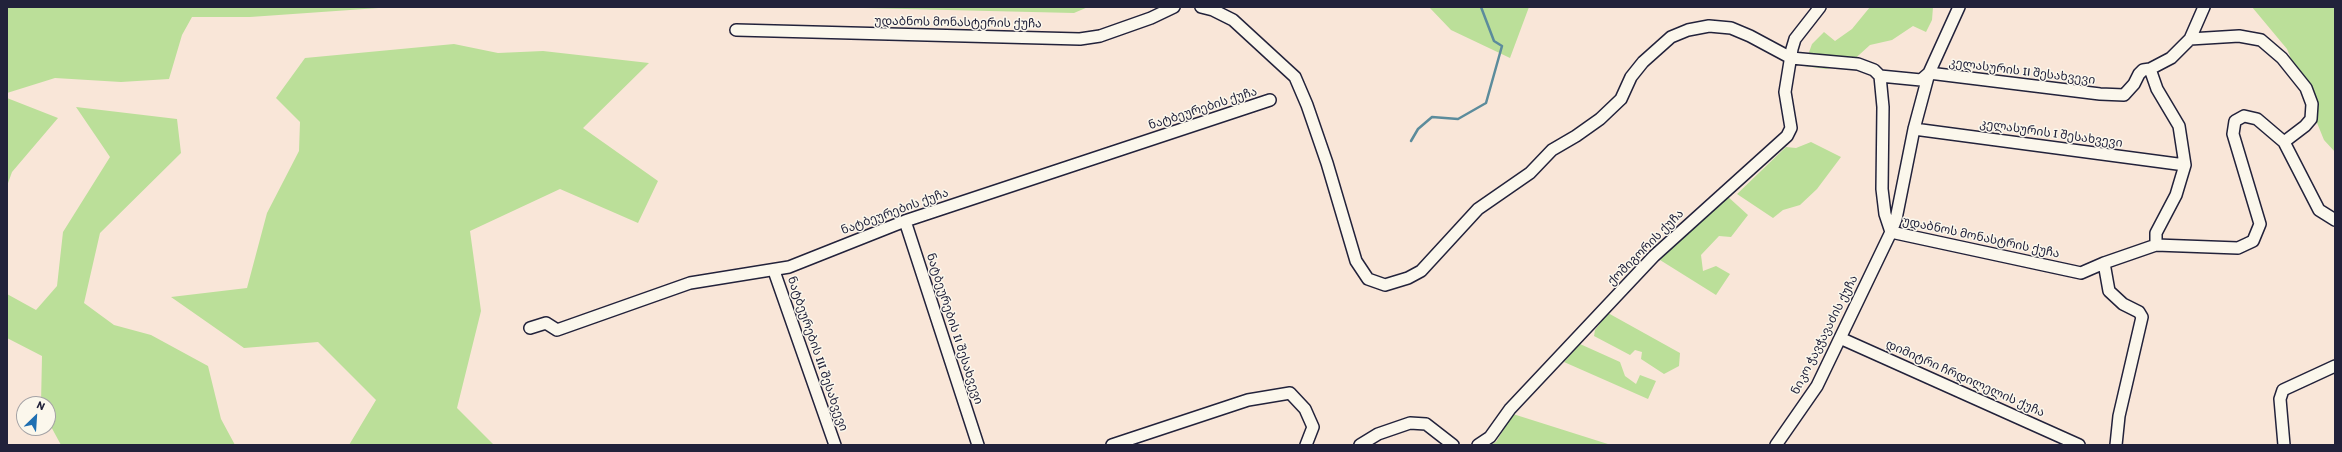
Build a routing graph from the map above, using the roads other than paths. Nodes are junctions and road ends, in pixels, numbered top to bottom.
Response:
1 (1174, 7) edge
2 (1200, 7) edge
3 (1820, 7) edge
4 (1959, 7) edge
5 (2204, 7) edge
6 (736, 30) dead end
7 (2190, 39) junction
8 (1791, 58) junction
9 (2150, 69) junction
10 (1929, 73) junction
11 (1880, 76) junction
12 (1270, 100) dead end
13 (1914, 129) junction
14 (2284, 142) junction
15 (2185, 165) junction
16 (2335, 220) edge
17 (906, 221) junction
18 (1891, 232) junction
19 (2156, 245) junction
20 (2104, 262) junction
21 (774, 271) junction
22 (530, 328) dead end
23 (1840, 338) junction
24 (2335, 366) edge
25 (835, 445) edge
26 (978, 445) edge
27 (1112, 445) edge
28 (1306, 445) edge
29 (1360, 445) edge
30 (1453, 445) edge
31 (1478, 445) edge
32 (1776, 445) edge
33 (2079, 445) edge
34 (2116, 445) edge
35 (2284, 445) edge

1 - 6 street, უდაბნოს მონასტერის ქუჩა
2 - 8 street
3 - 8 street, ქოშიგორის ქუჩა
4 - 10 street, ნიკო ჭავჭავაძის ქუჩა
5 - 7 street
7 - 9 street
7 - 14 street
8 - 11 street
8 - 31 street, ქოშიგორის ქუჩა
9 - 10 street, კელასურის II შესახვევი
9 - 15 street
10 - 11 street, კელასურის II შესახვევი
10 - 13 street, ნიკო ჭავჭავაძის ქუჩა
11 - 18 street, უდაბნოს მონასტრის ქუჩა
12 - 17 street, ნატბეურების ქუჩა
13 - 15 street, კელასურის I შესახვევი
13 - 18 street, ნიკო ჭავჭავაძის ქუჩა
14 - 16 street, უდაბნოს მონასტრის ქუჩა
14 - 19 street, უდაბნოს მონასტრის ქუჩა
15 - 19 street
17 - 21 street, ნატბეურების ქუჩა
17 - 26 street, ნატბეურების II შესახვევი
18 - 20 street, უდაბნოს მონასტრის ქუჩა
18 - 23 street, ნიკო ჭავჭავაძის ქუჩა
19 - 20 street, უდაბნოს მონასტრის ქუჩა
20 - 34 street
21 - 22 street, ნატბეურების ქუჩა
21 - 25 street, ნატბეურების III შესახვევი
23 - 32 street, ნიკო ჭავჭავაძის ქუჩა
23 - 33 street, დიმიტრი ჩრდილელის ქუჩა
24 - 35 street
27 - 28 street
29 - 30 street

